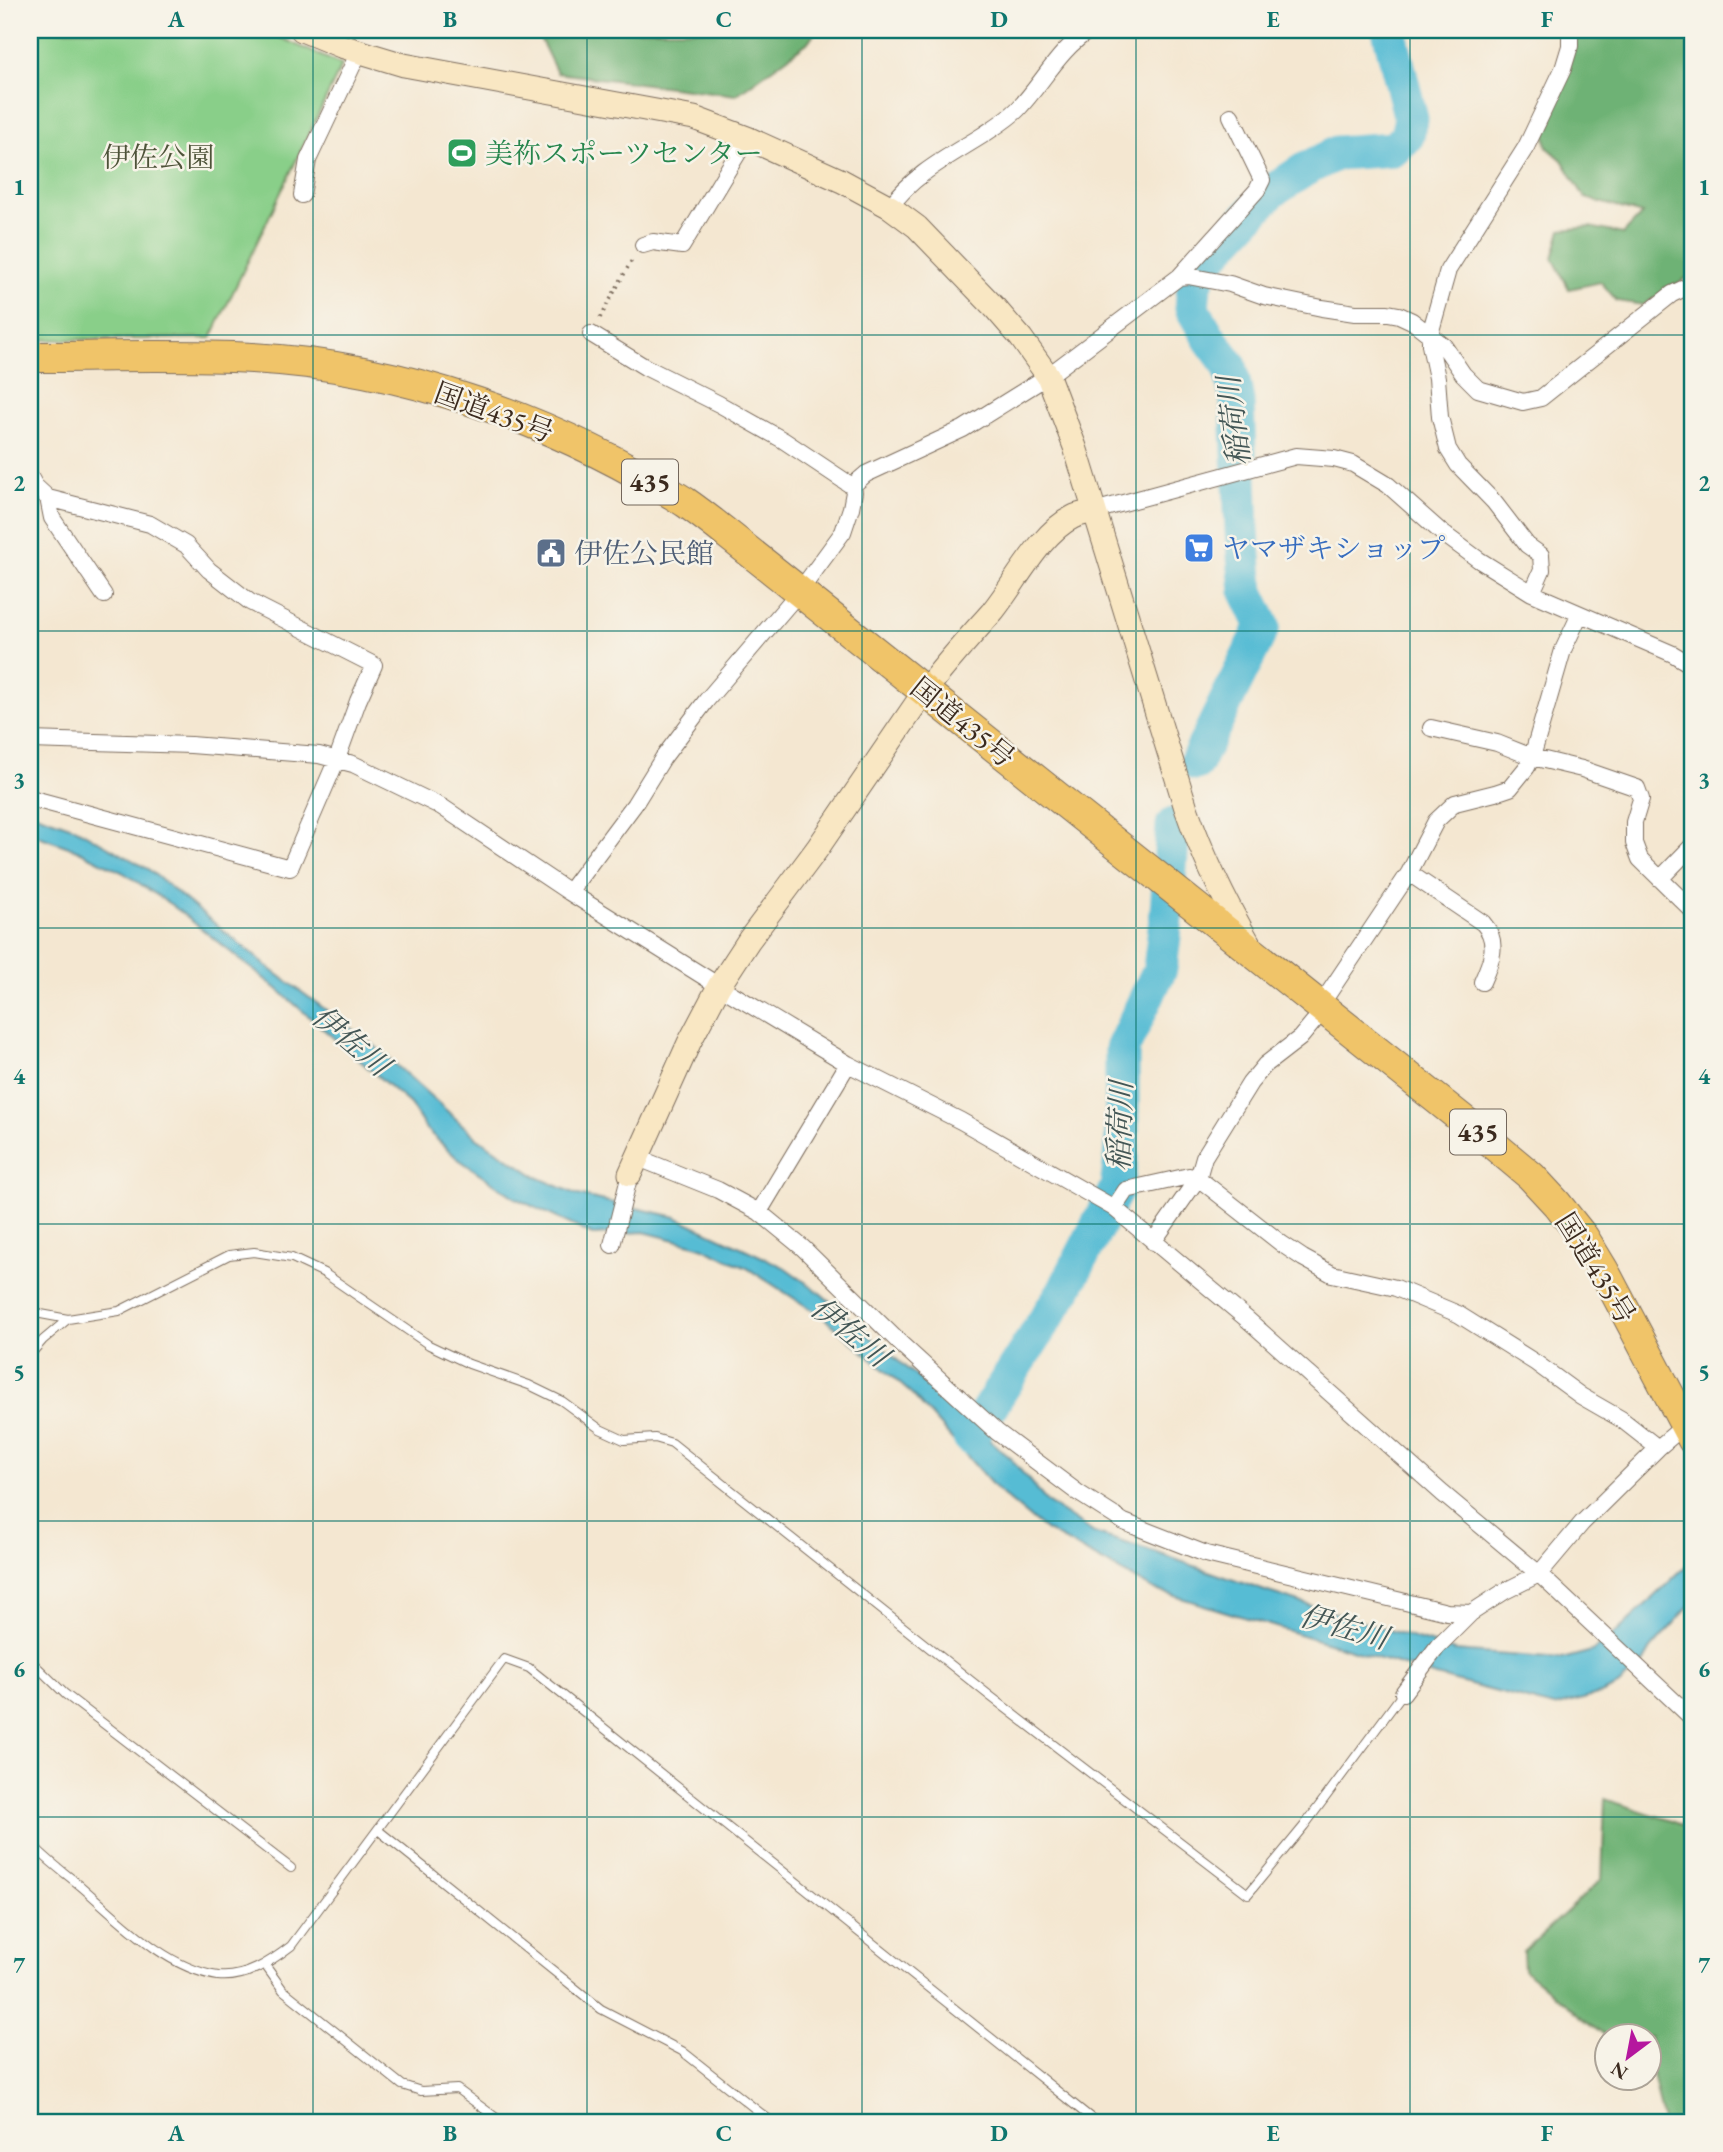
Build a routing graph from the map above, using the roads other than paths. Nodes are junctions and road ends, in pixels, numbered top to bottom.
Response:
1 (302, 30) edge
2 (1090, 30) edge
3 (1570, 30) edge
4 (349, 43) edge
5 (1231, 116) dead end
6 (747, 138) junction
7 (302, 195) dead end
8 (890, 207) junction
9 (643, 245) road end
10 (1179, 277) junction
11 (1693, 284) edge
12 (591, 334) road end
13 (1430, 334) junction
14 (30, 356) edge
15 (1048, 376) junction
16 (30, 477) edge
17 (852, 486) junction
18 (48, 498) junction
19 (1094, 511) junction
20 (799, 592) junction
21 (1532, 593) junction
22 (104, 595) dead end
23 (1580, 614) junction
24 (1693, 666) edge
25 (925, 691) junction
26 (1431, 728) dead end
27 (30, 740) edge
28 (1532, 757) junction
29 (337, 759) junction
30 (30, 798) edge
31 (1693, 845) edge
32 (1409, 873) junction
33 (1660, 879) junction
34 (569, 892) junction
35 (1693, 911) edge
36 (1256, 955) junction
37 (1482, 982) dead end
38 (719, 986) junction
39 (1320, 1006) junction
40 (848, 1064) junction
41 (633, 1166) junction
42 (1198, 1178) junction
43 (1114, 1208) junction
44 (760, 1212) junction
45 (1153, 1242) junction
46 (612, 1245) dead end
47 (30, 1312) edge
48 (68, 1320) junction
49 (30, 1355) edge
50 (1689, 1433) edge
51 (1658, 1448) junction
52 (1539, 1574) junction
53 (1465, 1619) junction
54 (30, 1660) edge
55 (1404, 1693) joint
56 (1693, 1719) edge
57 (378, 1830) junction
58 (30, 1842) edge
59 (291, 1868) dead end
60 (265, 1965) junction
61 (502, 2122) edge
62 (772, 2122) edge
63 (1096, 2122) edge

1 - 4 street
2 - 8 street
3 - 13 street
4 - 6 street
4 - 7 street
5 - 10 street
6 - 8 street
6 - 9 street
8 - 15 street
10 - 13 street
10 - 15 street
11 - 13 street
12 - 17 street
13 - 21 street
14 - 20 highway, 国道435号 / 435
15 - 17 street
15 - 19 street
16 - 18 street
17 - 20 street
18 - 22 street
18 - 29 street
19 - 21 street
19 - 25 street
19 - 36 street
20 - 25 highway, 国道435号 / 435
20 - 34 street
21 - 23 street
23 - 24 street
23 - 28 street
25 - 36 highway, 国道435号 / 435
25 - 38 street
26 - 28 street
27 - 29 street
28 - 32 street
28 - 33 street
29 - 30 street
29 - 34 street
31 - 33 street
32 - 37 street
32 - 39 street
33 - 35 street
34 - 38 street
36 - 39 highway, 国道435号 / 435
38 - 40 street
38 - 41 street
39 - 42 street
39 - 50 highway, 国道435号 / 435
40 - 43 street
40 - 44 street
41 - 44 street
41 - 46 street
42 - 43 street
42 - 45 street
42 - 51 street
43 - 45 street
44 - 53 street
45 - 52 street
47 - 48 lane
48 - 49 lane
48 - 55 lane
50 - 51 street
51 - 52 street
52 - 53 street
52 - 56 street
53 - 55 street
54 - 59 lane
57 - 60 lane
57 - 62 lane
57 - 63 lane
58 - 60 lane
60 - 61 lane

